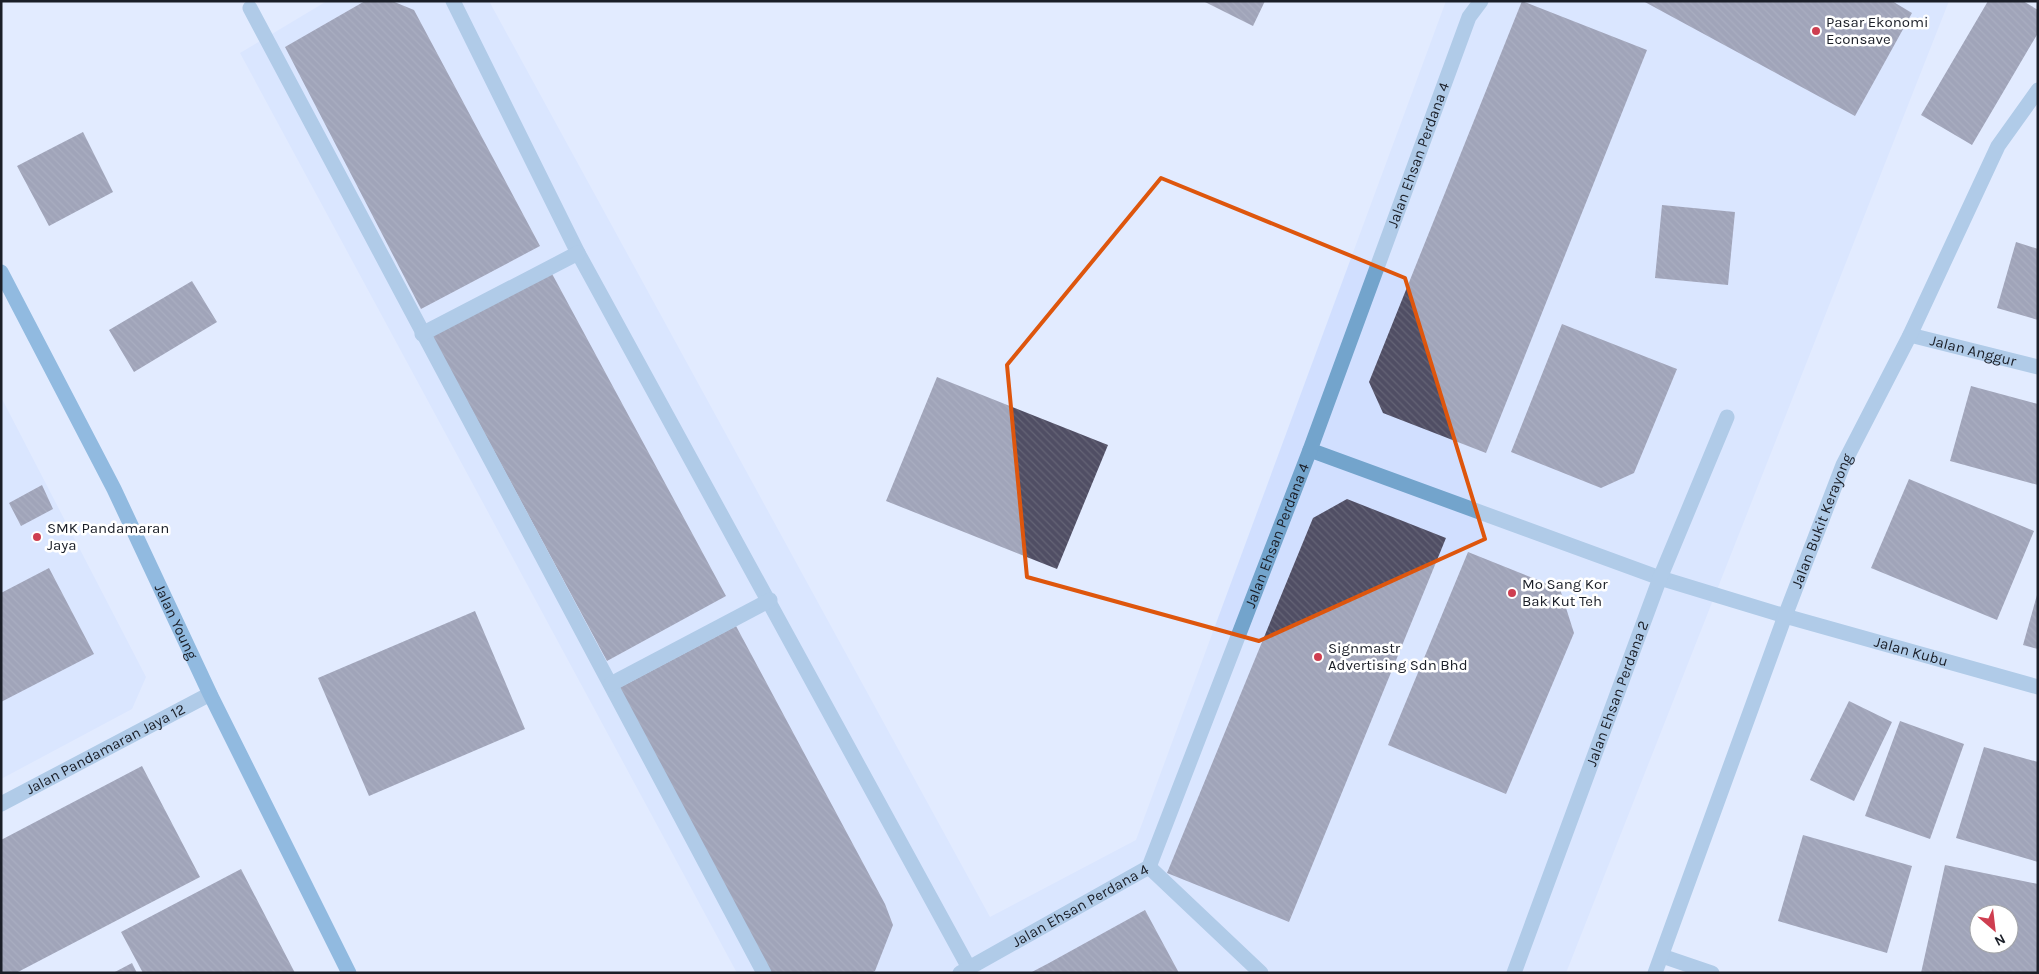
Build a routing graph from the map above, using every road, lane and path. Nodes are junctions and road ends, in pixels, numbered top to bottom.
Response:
1 (453, 1) edge
2 (1481, 1) edge
3 (250, 8) dead end
4 (2038, 90) edge
5 (578, 253) junction
6 (1, 272) edge
7 (422, 334) junction
8 (1910, 335) junction
9 (2038, 367) edge
10 (1727, 417) dead end
11 (1310, 450) junction
12 (1660, 578) junction
13 (770, 600) junction
14 (1785, 616) junction
15 (610, 684) junction
16 (2038, 687) edge
17 (210, 694) junction
18 (1, 804) edge
19 (1150, 867) junction
20 (1662, 956) junction
21 (964, 970) edge
22 (349, 973) edge
23 (764, 973) edge
24 (1261, 973) edge
25 (1514, 973) edge
26 (1655, 973) edge
27 (1712, 973) edge

1 - 5 street
2 - 11 street, Jalan Ehsan Perdana 4
3 - 7 street
4 - 8 street, Jalan Bukit Kerayong
5 - 7 street
5 - 13 street
6 - 17 main road, Jalan Young
7 - 15 street
8 - 9 street, Jalan Anggur
8 - 14 street, Jalan Bukit Kerayong
10 - 12 street, Jalan Ehsan Perdana 2
11 - 12 street, Jalan Kubu
11 - 19 street, Jalan Ehsan Perdana 4
12 - 14 street, Jalan Kubu
12 - 25 street, Jalan Ehsan Perdana 2
13 - 15 street
13 - 21 street
14 - 16 street, Jalan Kubu
14 - 20 street, Jalan Bukit Kerayong
15 - 23 street
17 - 18 street, Jalan Pandamaran Jaya 12
17 - 22 main road, Jalan Young
19 - 21 street, Jalan Ehsan Perdana 4
19 - 24 street
20 - 26 street, Jalan Bukit Kerayong
20 - 27 street

